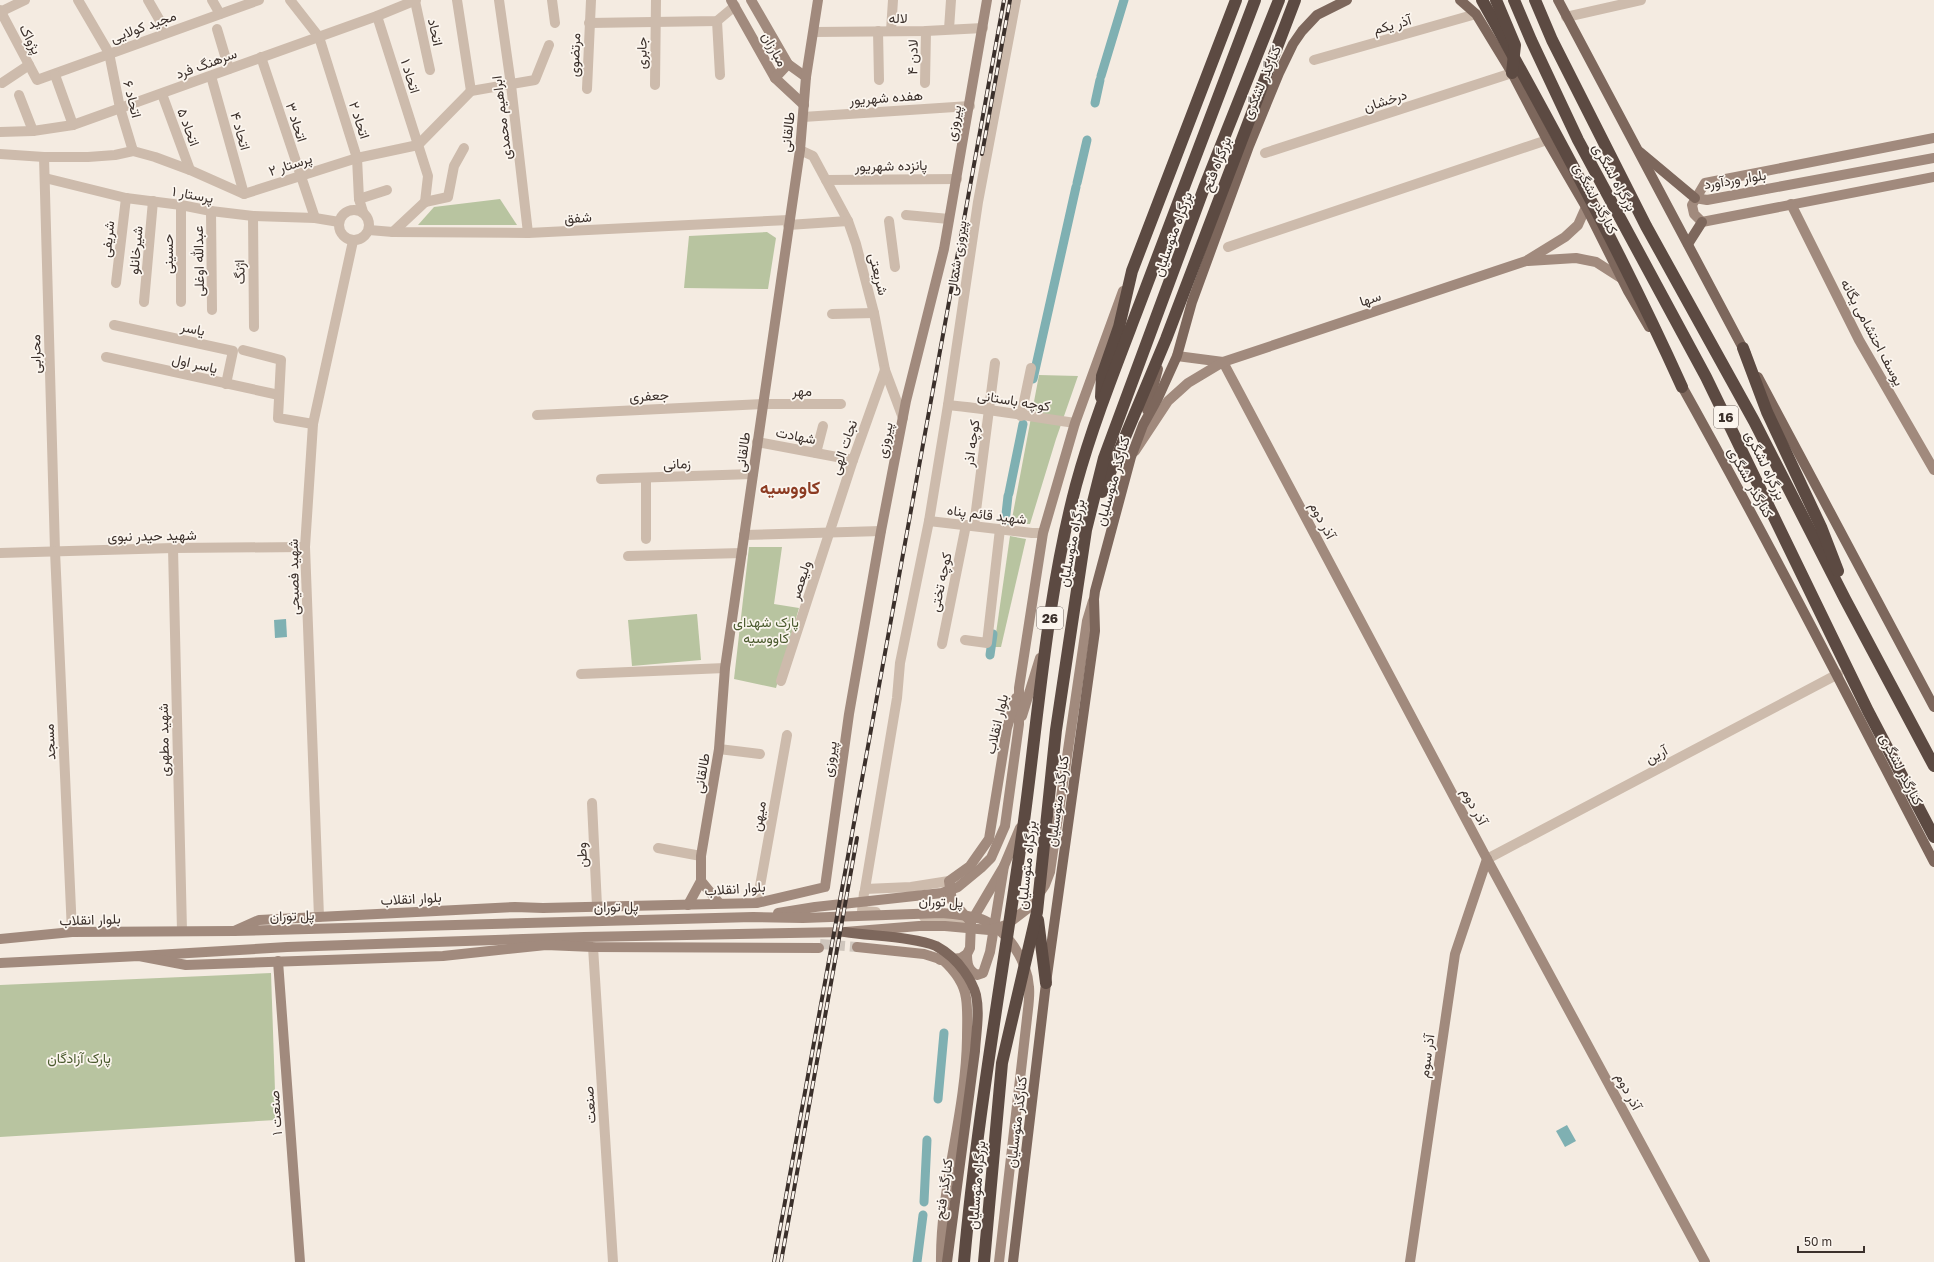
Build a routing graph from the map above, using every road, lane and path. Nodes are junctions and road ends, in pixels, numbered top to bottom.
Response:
1 (24, 0) edge
2 (78, 0) edge
3 (148, 0) edge
4 (212, 0) edge
5 (259, 0) edge
6 (290, 0) edge
7 (416, 0) edge
8 (456, 0) edge
9 (499, 0) edge
10 (552, 0) edge
11 (591, 0) edge
12 (656, 0) edge
13 (751, 0) edge
14 (818, 0) edge
15 (893, 0) edge
16 (951, 0) edge
17 (987, 0) edge
18 (1016, 0) edge
19 (1236, 0) edge
20 (1255, 0) edge
21 (1279, 0) edge
22 (1295, 0) edge
23 (1347, 0) edge
24 (1460, 0) edge
25 (1482, 0) edge
26 (1496, 0) edge
27 (1514, 0) edge
28 (1535, 0) edge
29 (1558, 0) edge
30 (1641, 0) edge
31 (733, 3) edge
32 (0, 11) edge
33 (220, 14) junction
34 (1476, 14) junction
35 (377, 16) junction
36 (1566, 16) junction
37 (656, 21) junction
38 (717, 21) junction
39 (555, 23) dead end
40 (589, 23) junction
41 (163, 26) dead end
42 (983, 28) junction
43 (217, 29) dead end
44 (949, 29) junction
45 (878, 31) junction
46 (891, 31) junction
47 (926, 31) junction
48 (814, 32) junction
49 (319, 37) junction
50 (549, 45) dead end
51 (109, 53) junction
52 (261, 58) junction
53 (1314, 60) dead end
54 (788, 64) junction
55 (29, 65) junction
56 (229, 69) junction
57 (430, 70) dead end
58 (1512, 73) junction
59 (55, 75) junction
60 (720, 75) dead end
61 (211, 76) junction
62 (806, 77) junction
63 (775, 78) junction
64 (37, 80) joint
65 (879, 80) dead end
66 (2, 83) dead end
67 (926, 83) dead end
68 (512, 85) junction
69 (655, 85) dead end
70 (586, 89) dead end
71 (471, 91) junction
72 (162, 94) junction
73 (19, 95) dead end
74 (804, 105) junction
75 (970, 106) junction
76 (120, 108) junction
77 (803, 117) junction
78 (73, 125) junction
79 (33, 131) junction
80 (0, 132) edge
81 (1934, 138) edge
82 (1547, 140) junction
83 (418, 145) junction
84 (464, 148) dead end
85 (1635, 148) junction
86 (800, 150) junction
87 (134, 151) junction
88 (1265, 153) dead end
89 (0, 154) edge
90 (44, 157) junction
91 (357, 158) junction
92 (1934, 158) edge
93 (190, 170) junction
94 (300, 175) junction
95 (1934, 177) edge
96 (45, 178) junction
97 (957, 178) junction
98 (826, 180) junction
99 (387, 190) dead end
100 (244, 194) junction
101 (126, 198) junction
102 (1695, 198) junction
103 (359, 199) junction
104 (153, 201) junction
105 (425, 202) junction
106 (1791, 204) junction
107 (182, 205) junction
108 (1586, 207) junction
109 (212, 211) junction
110 (363, 212) junction
111 (906, 215) dead end
112 (252, 216) junction
113 (315, 218) junction
114 (949, 219) junction
115 (848, 221) junction
116 (889, 221) dead end
117 (339, 222) junction
118 (1702, 222) junction
119 (789, 223) junction
120 (369, 230) junction
121 (393, 232) junction
122 (528, 233) junction
123 (353, 241) junction
124 (1688, 244) junction
125 (1228, 247) dead end
126 (1526, 261) junction
127 (895, 267) dead end
128 (1132, 271) junction
129 (1621, 278) junction
130 (116, 283) dead end
131 (144, 302) dead end
132 (181, 302) dead end
133 (212, 310) dead end
134 (874, 313) junction
135 (832, 314) dead end
136 (114, 325) dead end
137 (254, 327) dead end
138 (1166, 339) junction
139 (1743, 348) junction
140 (243, 350) dead end
141 (1177, 356) junction
142 (106, 357) dead end
143 (1223, 362) junction
144 (995, 363) dead end
145 (1031, 368) dead end
146 (885, 370) junction
147 (226, 384) junction
148 (1682, 387) junction
149 (279, 395) junction
150 (763, 404) junction
151 (841, 404) dead end
152 (948, 405) junction
153 (1101, 406) junction
154 (989, 409) junction
155 (537, 415) dead end
156 (1020, 416) junction
157 (903, 418) junction
158 (1075, 423) junction
159 (313, 424) junction
160 (823, 426) dead end
161 (1143, 426) junction
162 (757, 442) junction
163 (816, 453) junction
164 (1131, 458) junction
165 (853, 460) junction
166 (1934, 470) edge
167 (753, 474) junction
168 (646, 478) junction
169 (601, 479) dead end
170 (929, 521) junction
171 (970, 526) junction
172 (1000, 529) junction
173 (1086, 530) junction
174 (881, 531) junction
175 (830, 533) junction
176 (1043, 533) junction
177 (744, 534) junction
178 (646, 538) dead end
179 (305, 547) junction
180 (172, 548) junction
181 (54, 551) junction
182 (0, 553) edge
183 (742, 553) junction
184 (628, 556) dead end
185 (1094, 599) junction
186 (1845, 599) junction
187 (1046, 639) junction
188 (965, 640) dead end
189 (942, 644) dead end
190 (725, 668) junction
191 (581, 674) dead end
192 (1838, 674) junction
193 (781, 681) dead end
194 (1018, 688) junction
195 (1934, 707) edge
196 (1019, 724) junction
197 (787, 735) dead end
198 (719, 749) junction
199 (760, 754) dead end
200 (1934, 766) edge
201 (592, 803) dead end
202 (1024, 819) junction
203 (1934, 837) edge
204 (658, 848) dead end
205 (701, 856) junction
206 (1487, 859) junction
207 (1934, 862) edge
208 (1004, 866) junction
209 (701, 881) junction
210 (949, 881) junction
211 (825, 888) joint
212 (865, 889) junction
213 (757, 902) junction
214 (719, 903) junction
215 (702, 904) junction
216 (688, 905) junction
217 (597, 906) junction
218 (543, 908) junction
219 (1038, 912) junction
220 (319, 917) junction
221 (753, 917) junction
222 (971, 922) junction
223 (182, 931) junction
224 (234, 931) junction
225 (72, 932) junction
226 (845, 932) junction
227 (0, 935) edge
228 (11, 938) junction
229 (0, 939) edge
230 (708, 943) junction
231 (546, 945) junction
232 (819, 946) tunnel mouth
233 (593, 947) junction
234 (857, 949) tunnel mouth
235 (967, 954) junction
236 (139, 956) junction
237 (943, 960) junction
238 (278, 961) junction
239 (0, 963) edge
240 (1046, 983) junction
241 (966, 1120) joint
242 (300, 1262) edge
243 (613, 1262) edge
244 (941, 1262) edge
245 (946, 1262) edge
246 (964, 1262) edge
247 (984, 1262) edge
248 (998, 1262) edge
249 (1013, 1262) edge
250 (1410, 1262) edge
251 (1705, 1262) edge

1 - 32 street
2 - 51 street, اتحاد ۶
3 - 41 street
4 - 33 street
5 - 33 street, مجید کولایی
6 - 49 street
7 - 35 street, سرهنگ فرد
7 - 57 street, اتحاد
8 - 71 street
9 - 68 street, ابراهیم محمدی
10 - 39 street
11 - 40 street, مرتضوی
12 - 37 street, جابری
13 - 54 street, مبارزان
14 - 48 street, طالقانی
15 - 46 street
16 - 44 street
17 - 42 street, پیروزی
18 - 152 street, پیروزی شمالی
19 - 128 highway
20 - 153 highway, بزرگراه متوسلیان / 26
21 - 173 highway, بزرگراه متوسلیان / 26
22 - 138 highway, بزرگراه فتح
23 - 141 main road, کنارگذر لشگری
24 - 34 main road, کنارگذر لشگری
25 - 148 highway
26 - 58 highway
27 - 203 highway, بزرگراه لشگری / 16
28 - 186 highway, بزرگراه لشگری / 16
29 - 36 main road
30 - 36 street
31 - 38 street
31 - 63 street, مبارزان
32 - 55 street, پژواک
33 - 51 street, مجید کولایی
34 - 53 street, آذر یکم
34 - 58 main road, کنارگذر لشگری
35 - 49 street, سرهنگ فرد
35 - 83 street, اتحاد ۱
36 - 85 main road
37 - 38 street
37 - 40 street
37 - 69 street, جابری
38 - 60 street
40 - 70 street, مرتضوی
42 - 44 street, لاله
42 - 75 street, پیروزی
43 - 56 street
44 - 47 street, لاله
45 - 46 street, لاله
45 - 48 street, لاله
45 - 65 street
46 - 47 street, لاله
47 - 67 street, لادن ۴
48 - 62 street, طالقانی
49 - 52 street, سرهنگ فرد
49 - 91 street, اتحاد ۲
50 - 68 street
51 - 59 street, مجید کولایی
51 - 76 street, اتحاد ۶
52 - 56 street, سرهنگ فرد
52 - 94 street, اتحاد ۳
54 - 62 street, مبارزان
54 - 63 street
55 - 64 street, پژواک
55 - 66 street
56 - 61 street, سرهنگ فرد
58 - 82 main road, کنارگذر لشگری
58 - 88 street, درخشان
59 - 64 street, مجید کولایی
59 - 78 street
61 - 72 street, سرهنگ فرد
61 - 100 street, اتحاد ۴
62 - 74 street, طالقانی
63 - 74 street, مبارزان
68 - 71 street
68 - 122 street, ابراهیم محمدی
71 - 83 street
72 - 76 street, سرهنگ فرد
72 - 93 street, اتحاد ۵
73 - 79 street
74 - 77 street, طالقانی
75 - 77 street, هفده شهریور
75 - 97 street, پیروزی
76 - 78 street, سرهنگ فرد
76 - 87 street, اتحاد ۶
77 - 86 street, طالقانی
78 - 79 street, سرهنگ فرد
79 - 80 street, سرهنگ فرد
81 - 102 street, بلوار وردآورد
82 - 108 main road, کنارگذر لشگری
82 - 125 street
83 - 91 street, پرستار ۲
83 - 105 street, اتحاد ۱
84 - 105 street
85 - 102 main road
85 - 124 main road
86 - 98 street, شریعتی
86 - 119 street, طالقانی
87 - 90 street
87 - 93 street
89 - 90 street
90 - 96 street, محرابی
91 - 94 street, پرستار ۲
91 - 103 street, اتحاد ۲
92 - 102 street, بلوار وردآورد
93 - 100 street
94 - 100 street, پرستار ۲
94 - 113 street, اتحاد ۳
95 - 106 street
96 - 101 street, پرستار ۱
96 - 181 street, محرابی
97 - 98 street, پانزده شهریور
97 - 114 street, پیروزی
98 - 115 street, شریعتی
99 - 103 street
101 - 104 street, پرستار ۱
101 - 130 street, شریفی
102 - 118 street
103 - 110 street, اتحاد ۲
104 - 107 street, پرستار ۱
104 - 131 street, شیرخانلو
105 - 121 street
106 - 118 street
106 - 166 street, یوسف احتشامی یگانه
107 - 109 street, پرستار ۱
107 - 132 street, حسینی
108 - 126 street
108 - 129 main road, کنارگذر لشگری
109 - 112 street, پرستار ۱
109 - 133 street, عبدالله اوغلی
110 - 117 street
110 - 120 street
111 - 114 street
112 - 113 street, پرستار ۱
112 - 137 street, اژنگ
113 - 117 street, پرستار ۱
114 - 157 street, پیروزی
115 - 119 street, شفق
115 - 134 street, شریعتی
116 - 127 street
117 - 123 street
118 - 124 main road
119 - 122 street, شفق
119 - 150 street, طالقانی
120 - 121 street, شفق
120 - 123 street
121 - 122 street, شفق
123 - 159 street, شهید فصیحی
124 - 139 main road
126 - 129 street
126 - 143 street, سها
128 - 153 highway
128 - 158 street
129 - 148 main road, کنارگذر لشگری
134 - 135 street
134 - 146 street, شریعتی
136 - 147 street, یاسر
138 - 161 main road
138 - 173 highway, بزرگراه فتح
139 - 186 highway
139 - 195 main road
140 - 149 street
141 - 143 street, سها
141 - 161 main road, کنارگذر متوسلیان
142 - 147 street, یاسر اول
143 - 164 street, سها
143 - 206 street, آذر دوم
144 - 154 street, کوچه اذر
145 - 156 street
146 - 157 street, شریعتی
146 - 165 street, نجات الهی
147 - 149 street, یاسر اول
148 - 192 main road, کنارگذر لشگری
149 - 159 street
150 - 151 street, مهر
150 - 155 street, جعفری
150 - 162 street, طالقانی
152 - 154 street, کوچه باستانی
152 - 170 street, پیروزی شمالی
153 - 187 highway, بزرگراه متوسلیان / 26
154 - 156 street, کوچه باستانی
154 - 171 street, کوچه اذر
156 - 158 street, کوچه باستانی
157 - 174 street, پیروزی
158 - 176 street
159 - 179 street, شهید فصیحی
160 - 163 street
161 - 164 main road, کنارگذر متوسلیان
162 - 163 street, شهادت
162 - 167 street, طالقانی
163 - 165 street, شهادت
164 - 185 main road, کنارگذر متوسلیان
165 - 175 street, نجات الهی
167 - 168 street, زمانی
167 - 177 street, طالقانی
168 - 169 street, زمانی
168 - 178 street
170 - 171 street, شهید قائم پناه
170 - 212 street, پیروزی شمالی
171 - 172 street, شهید قائم پناه
171 - 189 street, کوچه تختی
172 - 176 street, شهید قائم پناه
172 - 188 street
173 - 219 highway, بزرگراه متوسلیان / 26
174 - 175 street
174 - 211 street, پیروزی
175 - 177 street
175 - 193 street, ولیعصر
176 - 194 street
177 - 183 street, طالقانی
179 - 180 street, شهید حیدر نبوی
179 - 220 street, شهید فصیحی
180 - 181 street, شهید حیدر نبوی
180 - 223 street, شهید مطهری
181 - 182 street, شهید حیدر نبوی
181 - 225 street, مسجد
183 - 184 street
183 - 190 street, طالقانی
185 - 226 street, پل توران
185 - 240 main road, کنارگذر متوسلیان
186 - 200 highway, بزرگراه لشگری / 16
187 - 196 street
187 - 202 highway, بزرگراه متوسلیان / 26
190 - 191 street
190 - 198 street, طالقانی
192 - 206 street, آرین
192 - 207 main road, کنارگذر لشگری
194 - 196 street
194 - 210 street, بلوار انقلاب
196 - 221 street
197 - 213 street, میهن
198 - 199 street
198 - 205 street, طالقانی
201 - 217 street, وطن
202 - 208 street
202 - 246 highway, بزرگراه متوسلیان / 26
204 - 205 street
205 - 209 street, طالقانی
206 - 250 street, آذر سوم
206 - 251 street, آذر دوم
208 - 222 street
208 - 235 street
209 - 214 street
209 - 216 street, طالقانی
210 - 212 street
210 - 222 street
211 - 213 street, بلوار انقلاب
212 - 222 street, پیروزی شمالی
213 - 214 street, بلوار انقلاب
214 - 215 street, بلوار انقلاب
215 - 216 street, بلوار انقلاب
215 - 230 street
216 - 217 street, بلوار انقلاب
217 - 218 street, بلوار انقلاب
218 - 220 street, بلوار انقلاب
218 - 231 street
219 - 240 highway
219 - 247 highway, بزرگراه متوسلیان / 26
220 - 224 street, بلوار انقلاب
221 - 224 street, پل توران
221 - 248 street, پل توران
222 - 235 street
223 - 224 street, بلوار انقلاب
223 - 225 street, بلوار انقلاب
225 - 228 street, بلوار انقلاب
226 - 236 street, پل توران
226 - 241 main road, پل توران
227 - 228 street
228 - 229 street, بلوار انقلاب
230 - 232 street
230 - 233 street
231 - 233 street
231 - 238 street
233 - 243 street, صنعت
234 - 237 street
235 - 237 street
236 - 238 street
236 - 239 street
237 - 244 street
238 - 242 street, صنعت ۱
240 - 249 main road, کنارگذر متوسلیان
241 - 245 main road, کنارگذر فتح

